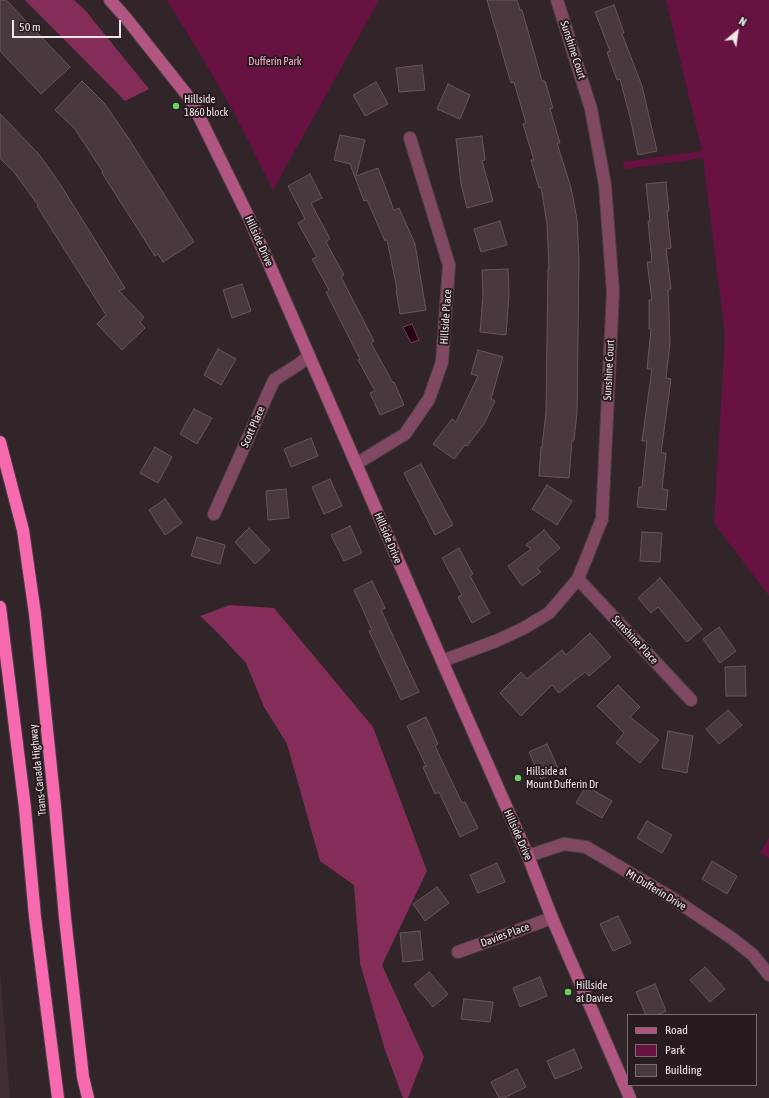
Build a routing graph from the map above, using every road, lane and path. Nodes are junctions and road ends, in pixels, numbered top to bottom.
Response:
1 (110, 0) edge
2 (557, 0) edge
3 (410, 138) dead end
4 (309, 356) junction
5 (0, 442) edge
6 (356, 464) junction
7 (214, 514) dead end
8 (578, 579) junction
9 (0, 607) edge
10 (442, 661) junction
11 (691, 700) dead end
12 (528, 856) junction
13 (552, 918) junction
14 (458, 952) dead end
15 (769, 975) edge
16 (58, 1098) edge
17 (88, 1098) edge
18 (630, 1098) edge

1 - 4 street, Hillside Drive
2 - 8 street, Sunshine Court
3 - 6 street, Hillside Place
4 - 6 street, Hillside Drive
4 - 7 street, Scott Place
5 - 17 highway, Trans-Canada Highway
6 - 10 street, Hillside Drive
8 - 10 street, Sunshine Court
8 - 11 street, Sunshine Place
9 - 16 highway, Trans-Canada Highway
10 - 12 street, Hillside Drive
12 - 13 street, Hillside Drive
12 - 15 street, Mt Dufferin Drive
13 - 14 street, Davies Place
13 - 18 street, Hillside Drive

